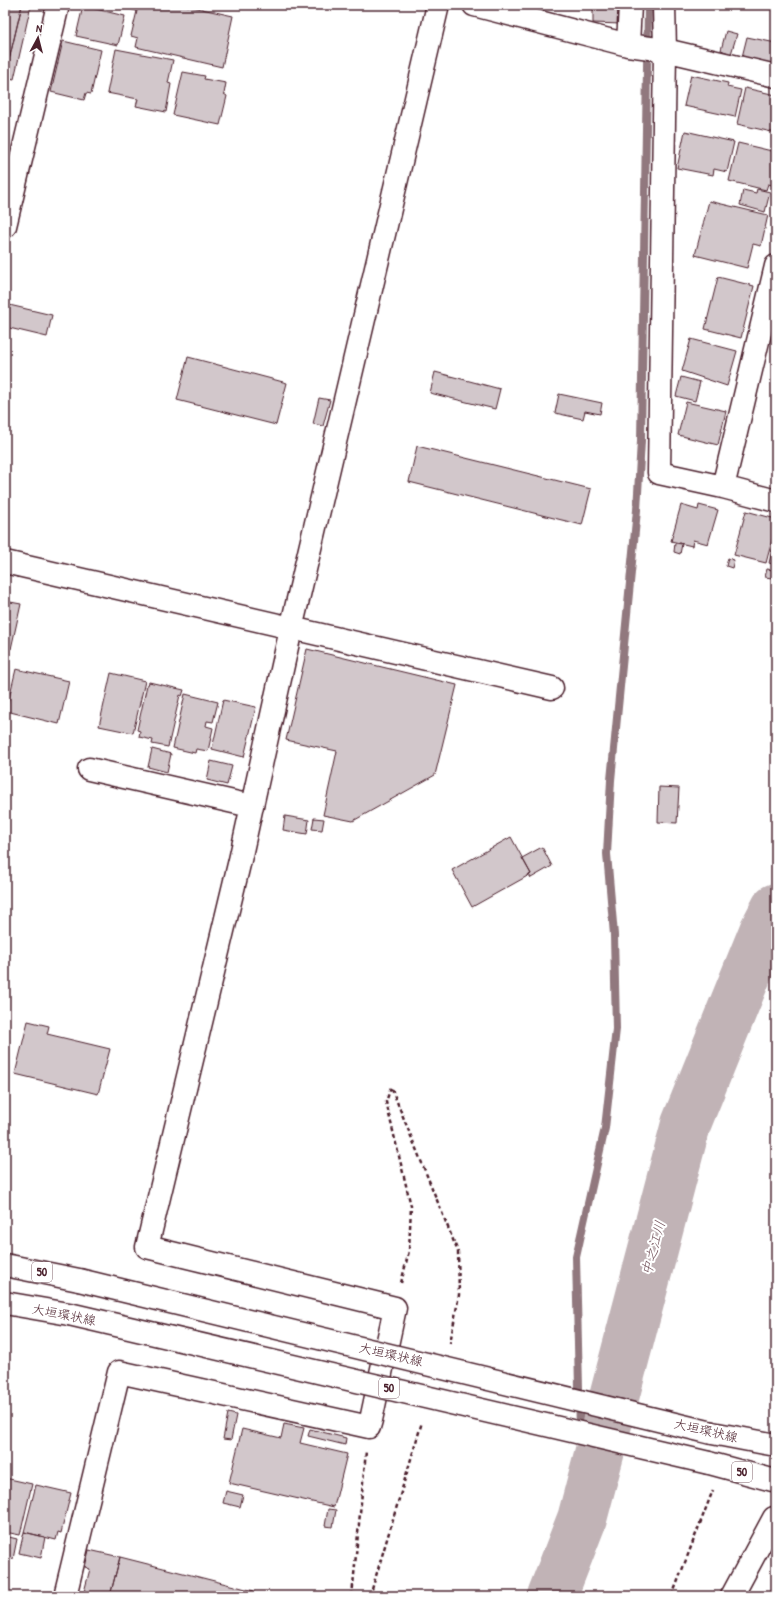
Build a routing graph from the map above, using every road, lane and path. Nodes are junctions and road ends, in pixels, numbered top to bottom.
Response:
1 (58, 5) edge
2 (438, 5) edge
3 (474, 5) edge
4 (630, 5) edge
5 (664, 5) edge
6 (647, 48) junction
7 (776, 76) edge
8 (5, 226) edge
9 (776, 266) edge
10 (723, 486) junction
11 (776, 501) edge
12 (5, 562) edge
13 (291, 629) junction
14 (552, 688) dead end
15 (89, 769) dead end
16 (251, 806) junction
17 (5, 1265) edge
18 (5, 1303) edge
19 (395, 1308) junction
20 (450, 1344) dead end
21 (423, 1420) dead end
22 (368, 1427) junction
23 (776, 1445) edge
24 (776, 1481) edge
25 (713, 1489) dead end
26 (774, 1518) dead end
27 (65, 1596) edge
28 (352, 1596) edge
29 (370, 1596) edge
30 (672, 1596) edge
31 (732, 1596) edge

1 - 8 street
2 - 13 street
3 - 6 street
4 - 6 street
5 - 6 street
6 - 7 street
6 - 10 street
9 - 10 street
10 - 11 street
12 - 13 street
13 - 14 street
13 - 16 street
15 - 16 street
16 - 19 street
17 - 23 street, 大垣環状線 / 50, bridge
18 - 24 street, 大垣環状線 / 50, bridge
19 - 20 path
19 - 22 street
21 - 29 path
22 - 27 street
22 - 28 path
25 - 30 path
26 - 31 street

